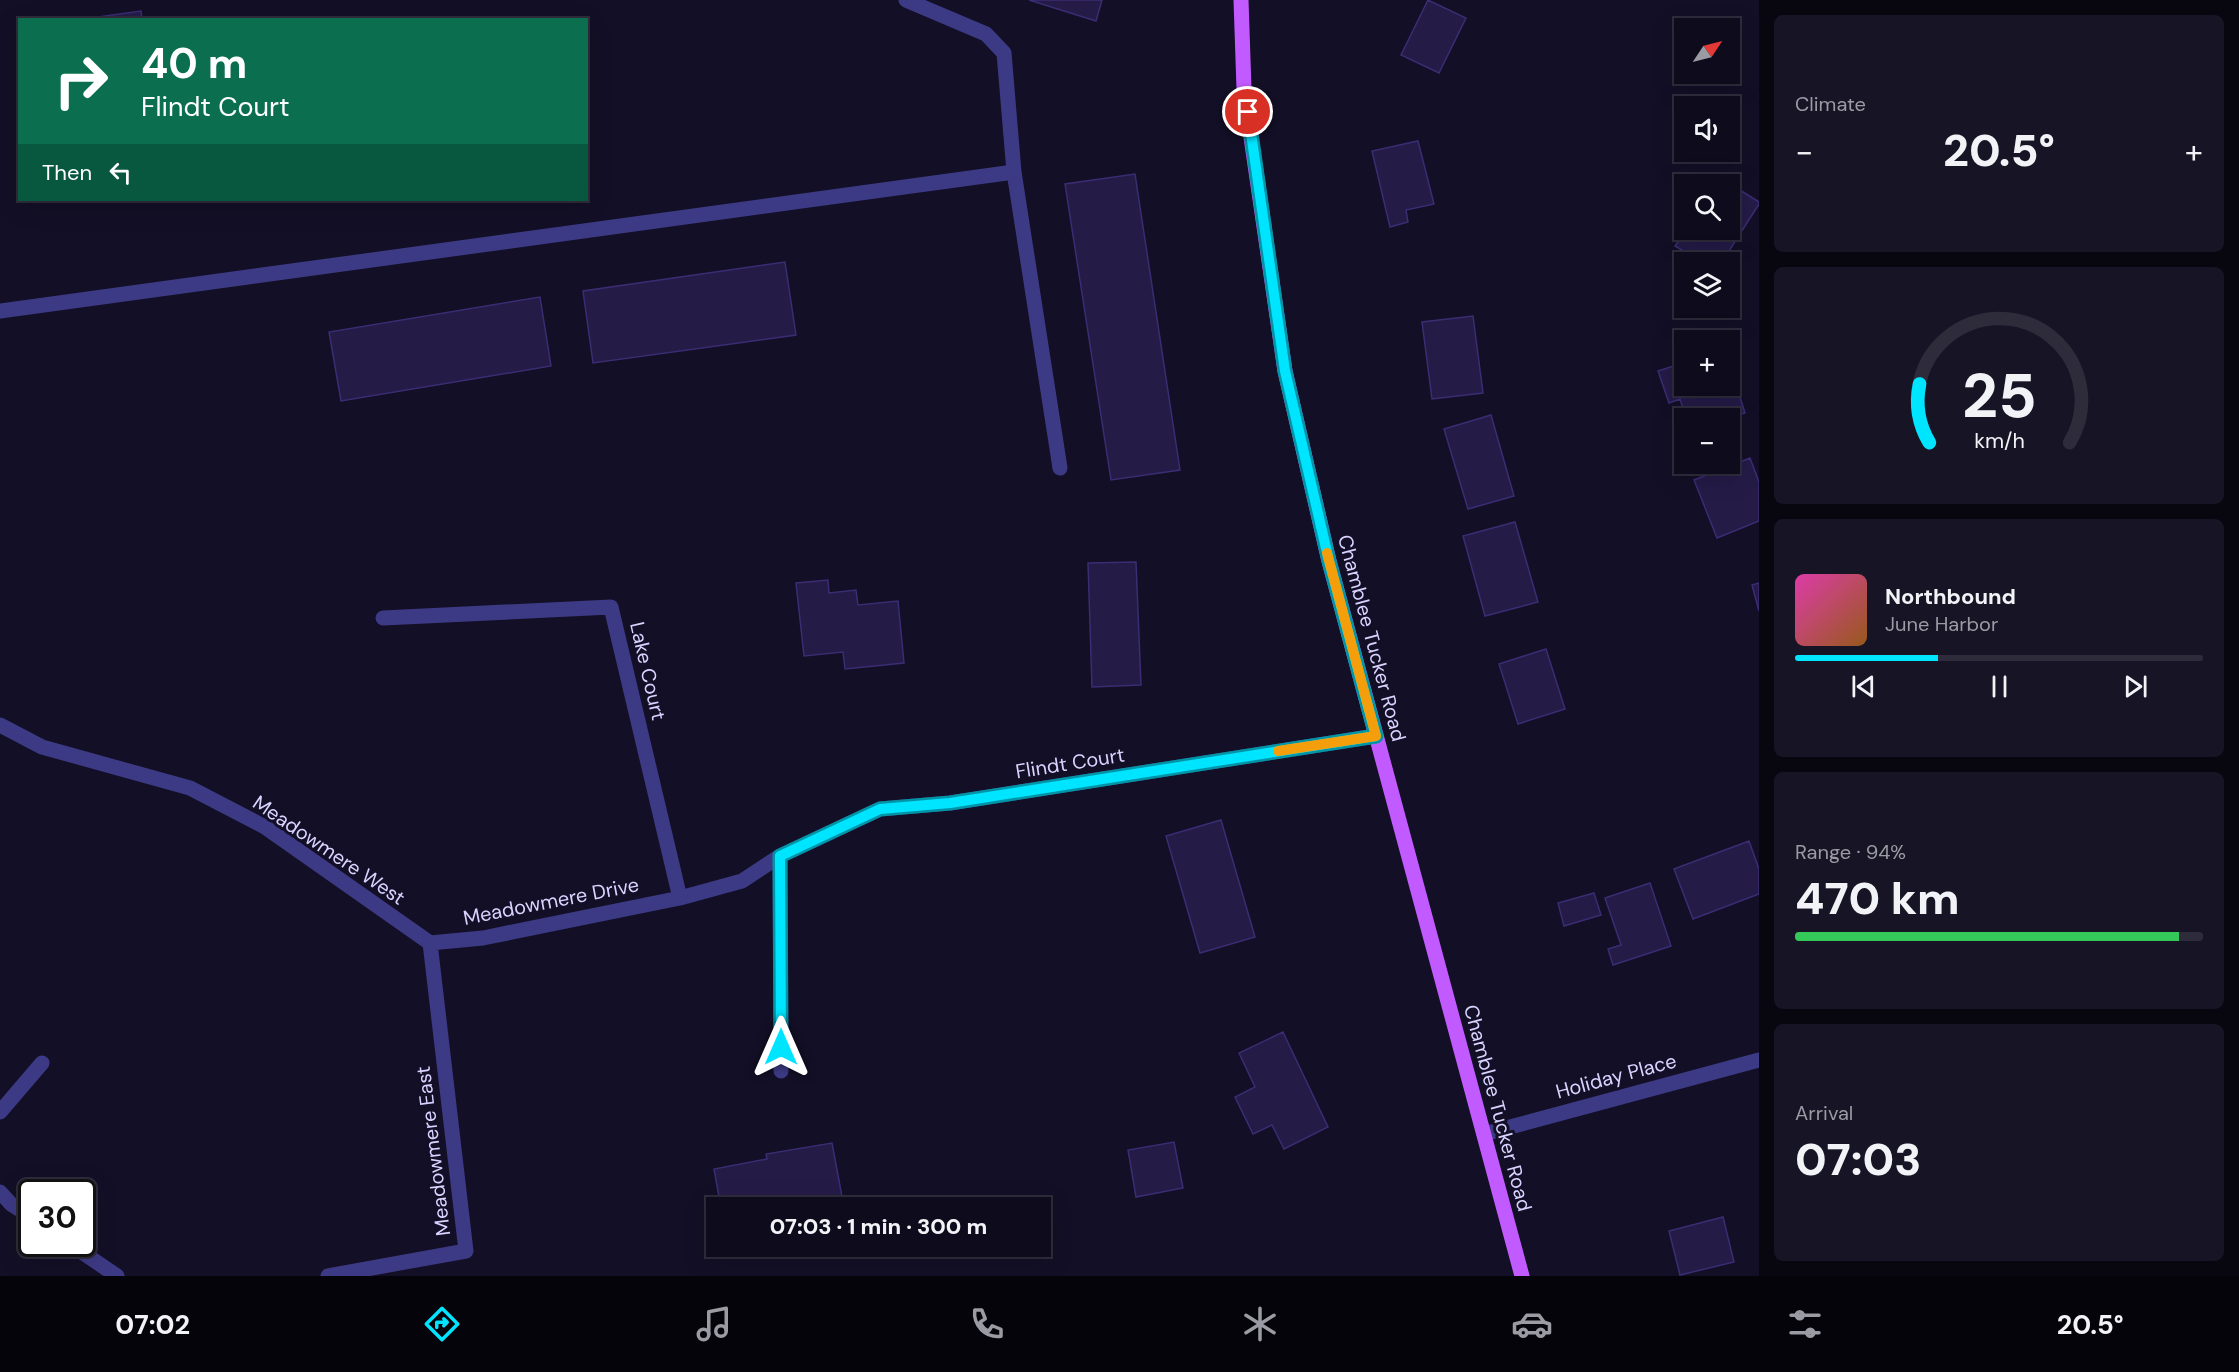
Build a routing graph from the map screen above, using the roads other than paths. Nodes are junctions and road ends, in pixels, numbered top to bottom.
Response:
1 (906, 0) edge
2 (1241, 0) edge
3 (1014, 172) junction
4 (0, 311) edge
5 (1060, 468) dead end
6 (383, 618) dead end
7 (0, 725) edge
8 (1376, 736) junction
9 (780, 856) junction
10 (680, 898) junction
11 (430, 943) junction
12 (1759, 1060) edge
13 (42, 1063) dead end
14 (781, 1071) dead end
15 (0, 1112) edge
16 (1484, 1134) junction
17 (0, 1192) edge
18 (18, 1209) edge
19 (89, 1257) edge
20 (117, 1276) edge
21 (328, 1276) edge
22 (1522, 1276) edge

1 - 3 street
2 - 8 main road, Chamblee Tucker Road
3 - 4 street
3 - 5 street
6 - 10 street, Lake Court
7 - 11 street, Meadowmere West
8 - 9 street, Flindt Court
8 - 16 main road, Chamblee Tucker Road
9 - 10 street, Flindt Court
9 - 14 street
10 - 11 street, Meadowmere Drive
11 - 21 street, Meadowmere East
12 - 16 street, Holiday Place
13 - 15 street
16 - 22 main road, Chamblee Tucker Road
17 - 18 street
19 - 20 street

